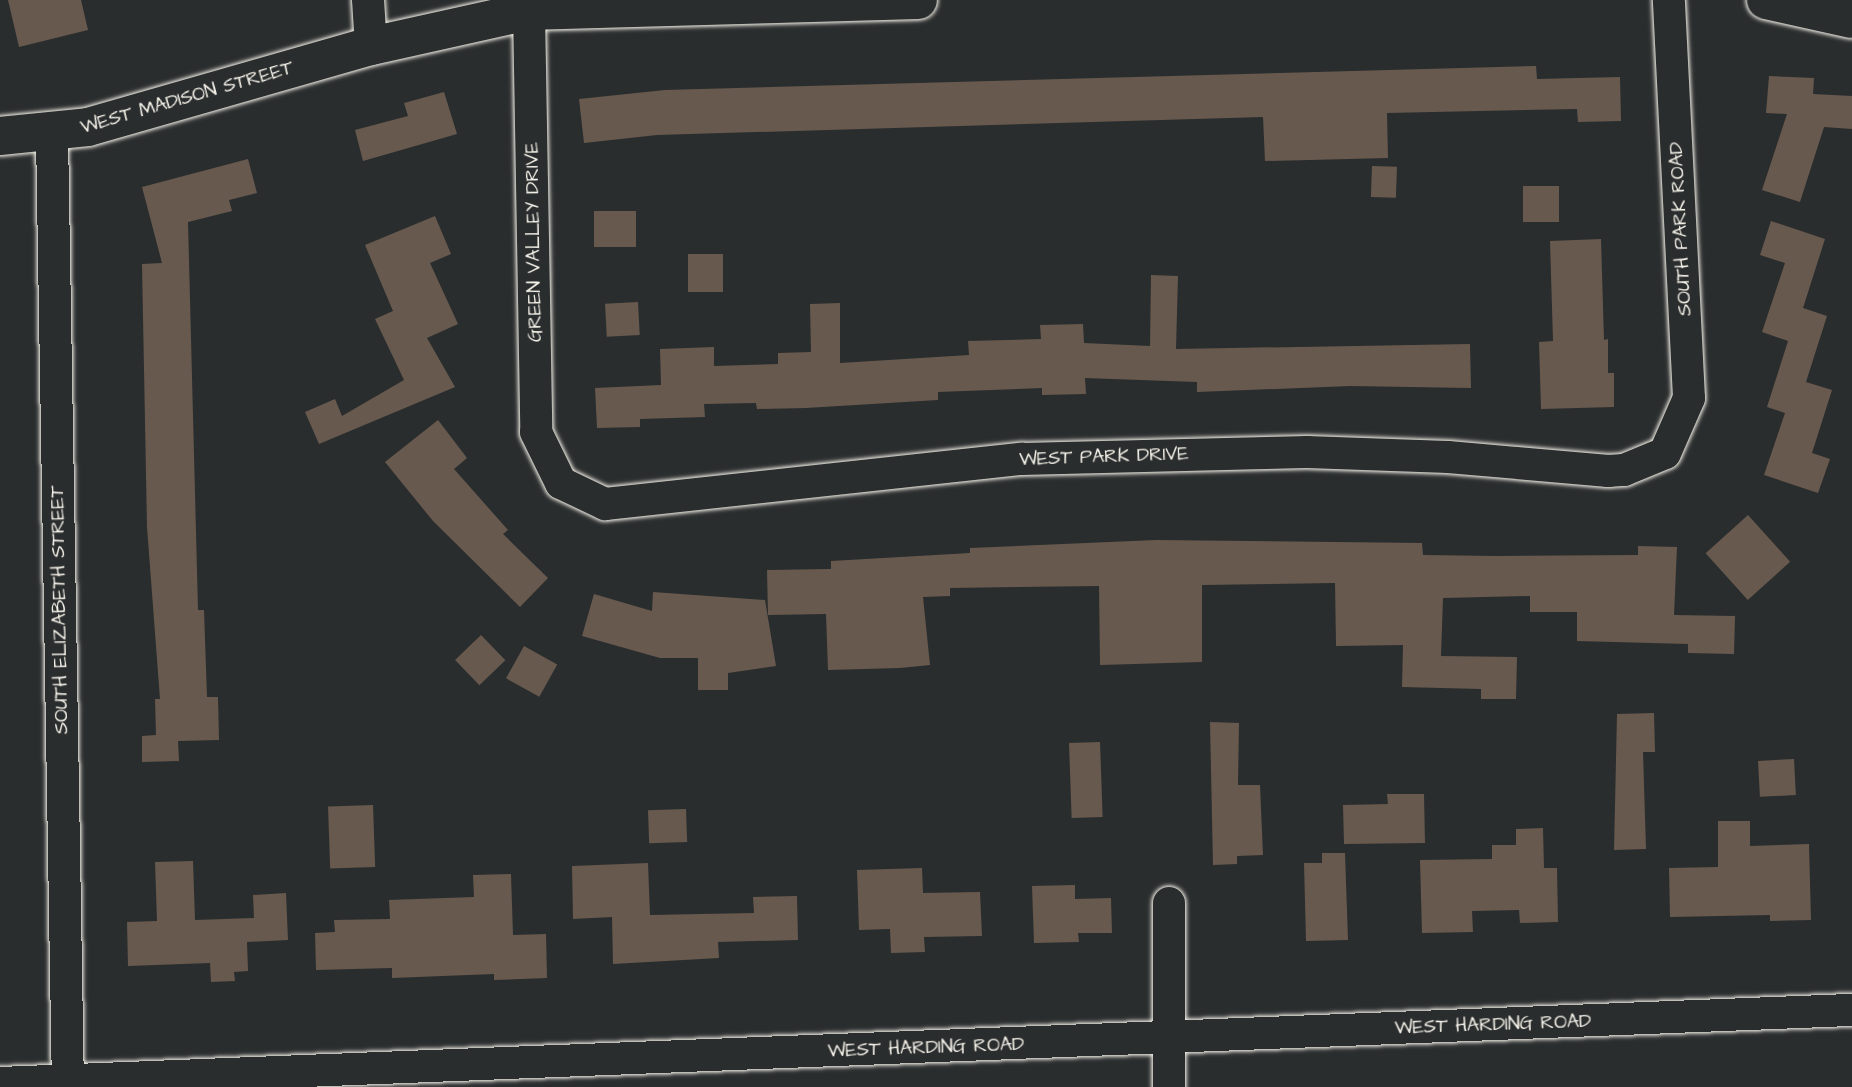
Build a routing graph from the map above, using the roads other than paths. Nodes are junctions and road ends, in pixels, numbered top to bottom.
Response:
1 (368, 0) edge
2 (918, 0) edge
3 (1669, 0) edge
4 (1766, 0) edge
5 (529, 11) junction
6 (1852, 19) edge
7 (371, 46) junction
8 (52, 134) junction
9 (0, 136) edge
10 (1665, 453) joint
11 (554, 470) joint
12 (1169, 903) dead end
13 (1852, 1010) edge
14 (1168, 1039) junction
15 (0, 1083) edge
16 (68, 1084) edge
17 (1169, 1087) edge

1 - 7 street
2 - 5 street
3 - 10 street, SOUTH PARK ROAD
4 - 6 street
5 - 7 street, WEST MADISON STREET
5 - 11 street, GREEN VALLEY DRIVE
7 - 8 street, WEST MADISON STREET
8 - 9 street, WEST MADISON STREET
8 - 16 street, SOUTH ELIZABETH STREET
10 - 11 street, WEST PARK DRIVE
12 - 14 street
13 - 14 street, WEST HARDING ROAD
14 - 16 street, WEST HARDING ROAD
14 - 17 street
15 - 16 street, WEST HARDING ROAD

